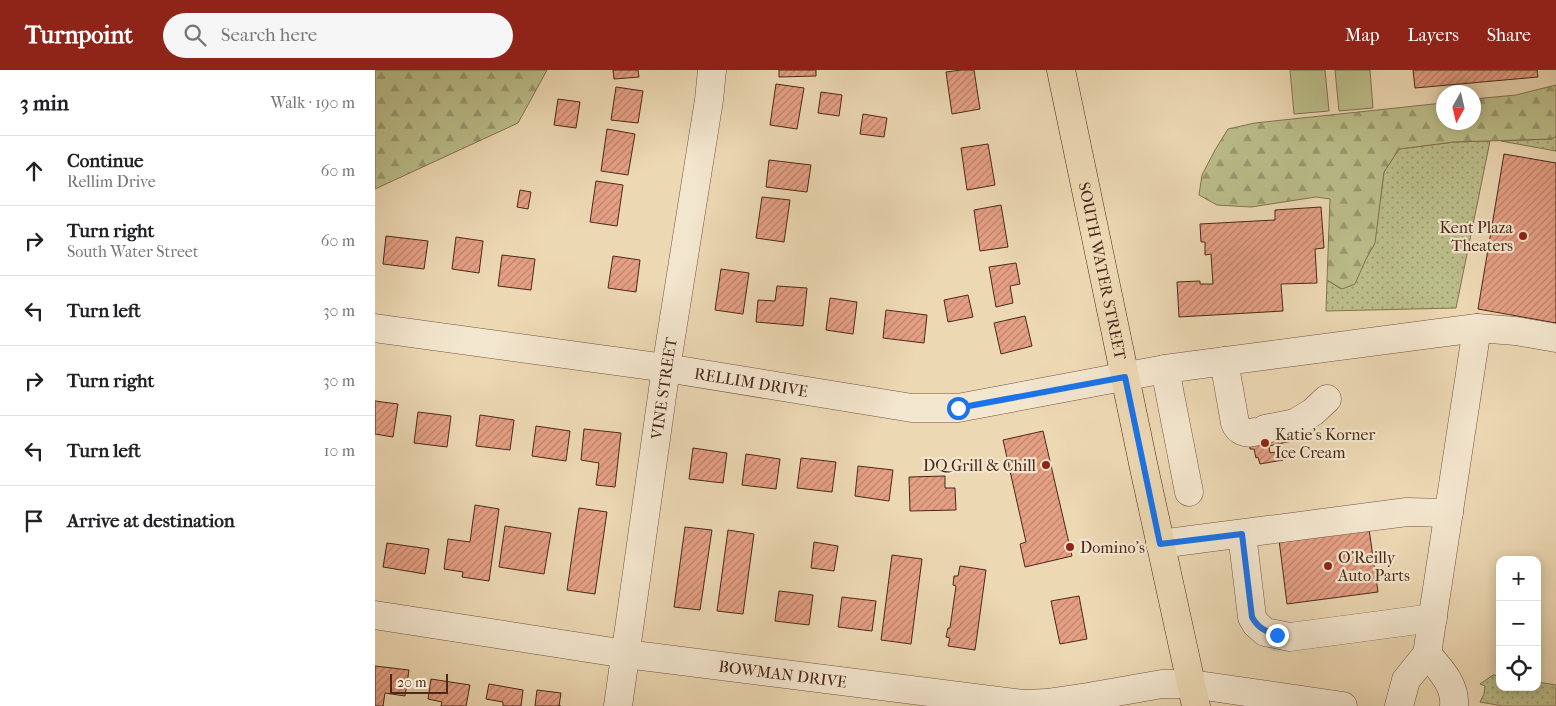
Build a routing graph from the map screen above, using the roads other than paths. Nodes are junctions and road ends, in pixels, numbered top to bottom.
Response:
1 (711, 70) edge
2 (1061, 70) edge
3 (375, 328) edge
4 (1477, 328) junction
5 (1556, 338) edge
6 (1224, 361) junction
7 (666, 368) junction
8 (1165, 369) junction
9 (1125, 377) junction
10 (1327, 399) dead end
11 (1189, 492) dead end
12 (1449, 513) junction
13 (1242, 534) junction
14 (1160, 544) junction
15 (375, 615) edge
16 (1433, 618) junction
17 (626, 654) junction
18 (1427, 654) junction
19 (1194, 695) edge
20 (1128, 698) edge
21 (1325, 705) edge
22 (618, 706) edge
23 (1399, 706) edge
24 (1455, 706) edge

1 - 7 street, VINE STREET
2 - 9 main road, SOUTH WATER STREET
3 - 7 street, RELLIM DRIVE
4 - 5 street, RELLIM DRIVE
4 - 6 street, RELLIM DRIVE
4 - 12 street
6 - 8 street, RELLIM DRIVE
6 - 10 street
7 - 9 street, RELLIM DRIVE
7 - 17 street, VINE STREET
8 - 9 street, RELLIM DRIVE
8 - 11 street
9 - 14 main road, SOUTH WATER STREET
12 - 13 street
12 - 16 street
13 - 14 street
13 - 16 street
14 - 19 main road, SOUTH WATER STREET
15 - 17 street, BOWMAN DRIVE
16 - 18 street
17 - 20 street, BOWMAN DRIVE
17 - 22 street, VINE STREET
18 - 23 street
18 - 24 street
19 - 20 street, BOWMAN DRIVE
19 - 21 street, BOWMAN DRIVE

